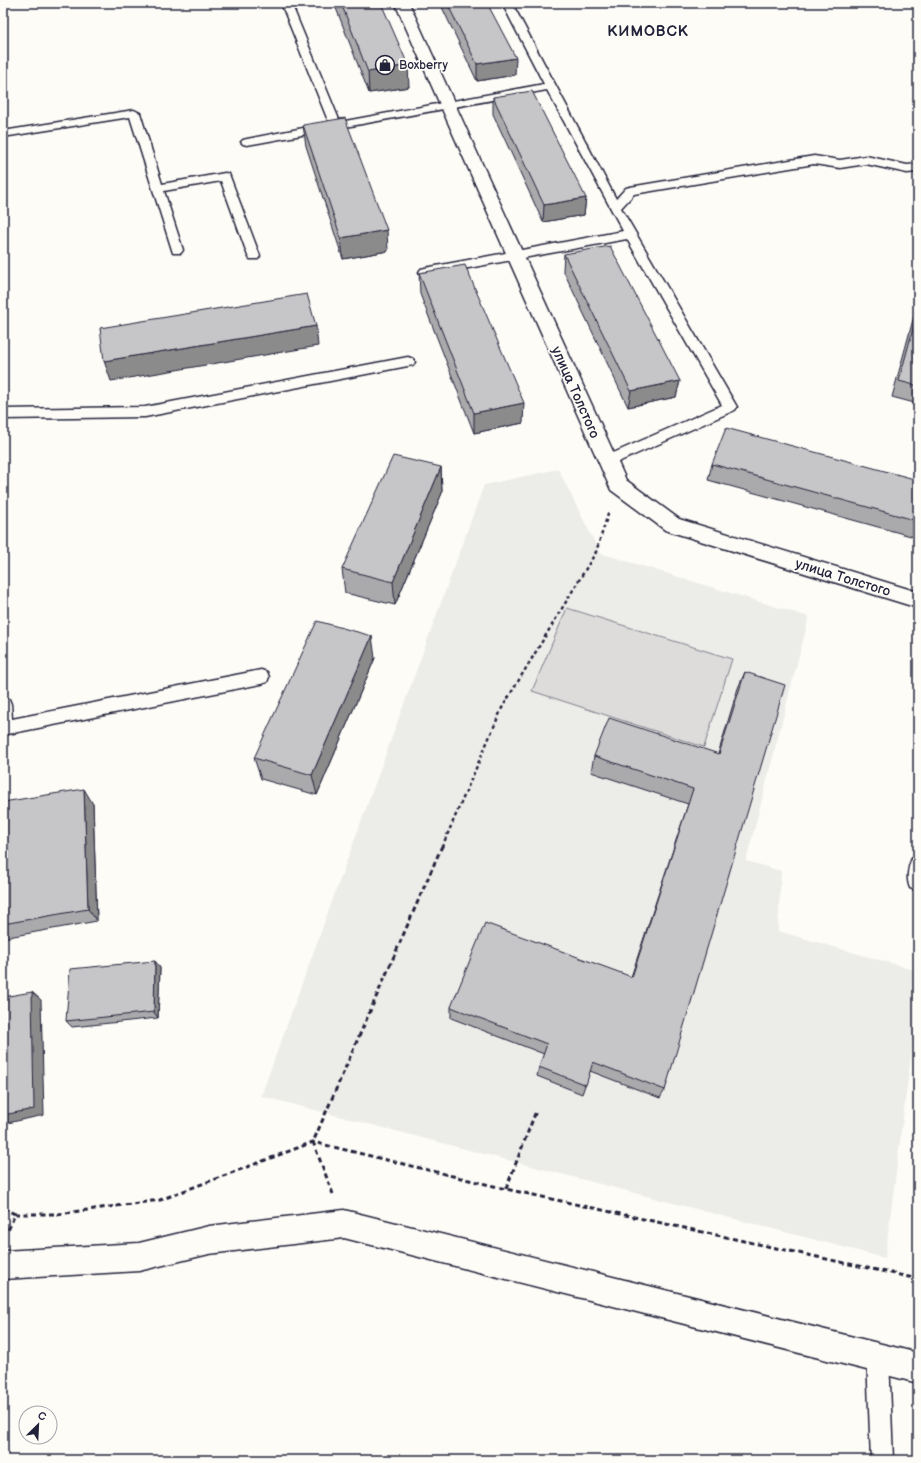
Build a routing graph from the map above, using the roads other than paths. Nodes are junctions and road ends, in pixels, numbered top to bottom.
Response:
1 (286, 3) edge
2 (402, 3) edge
3 (507, 3) edge
4 (551, 86) junction
5 (448, 105) junction
6 (336, 126) junction
7 (3, 134) edge
8 (247, 142) dead end
9 (918, 168) edge
10 (158, 188) junction
11 (615, 208) junction
12 (630, 234) junction
13 (177, 250) dead end
14 (254, 256) dead end
15 (515, 256) junction
16 (425, 272) edge
17 (408, 362) dead end
18 (3, 414) edge
19 (607, 462) junction
20 (918, 600) edge
21 (261, 677) dead end
22 (3, 704) edge
23 (4, 728) edge
24 (918, 864) edge
25 (916, 882) dead end
26 (4, 1252) edge
27 (878, 1357) junction
28 (918, 1368) edge
29 (882, 1460) edge

1 - 6 lane
2 - 5 street, улица Толстого
3 - 4 lane
4 - 5 lane
4 - 11 lane
5 - 6 lane
5 - 15 street, улица Толстого
6 - 8 lane
7 - 10 lane
9 - 11 lane
10 - 13 lane
10 - 14 lane
11 - 12 lane
12 - 15 lane
12 - 19 lane
15 - 16 lane
15 - 19 street, улица Толстого
17 - 18 lane
19 - 20 street, улица Толстого
21 - 23 lane
22 - 23 lane
24 - 25 lane
26 - 27 street
27 - 28 street
27 - 29 lane

